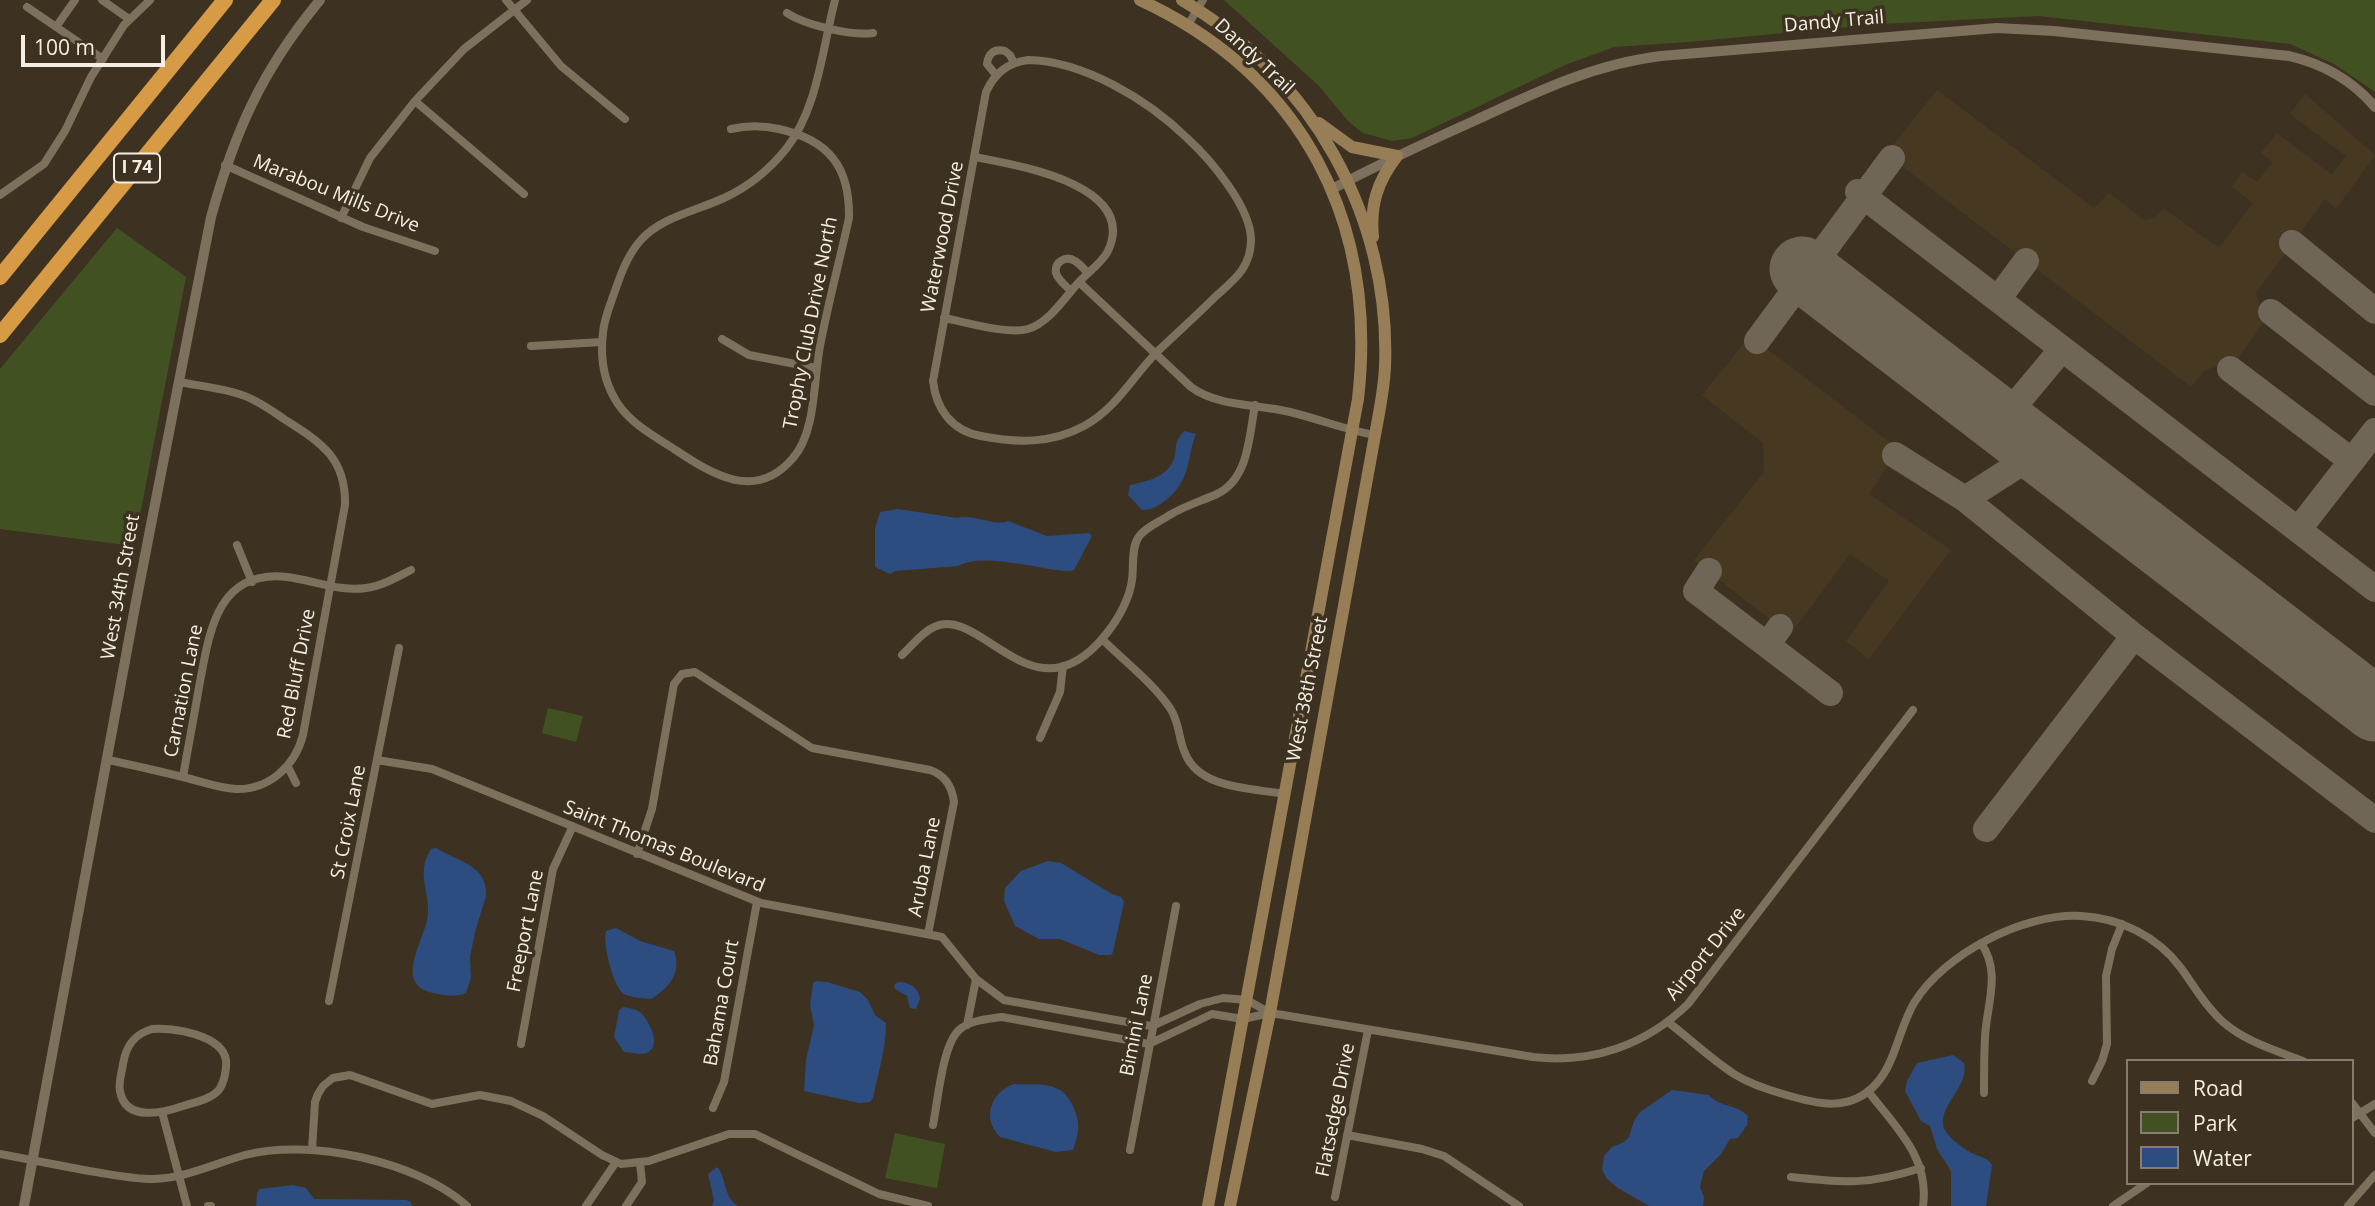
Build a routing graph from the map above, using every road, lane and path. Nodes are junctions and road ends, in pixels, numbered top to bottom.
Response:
1 (75, 0) edge
2 (102, 0) edge
3 (150, 0) edge
4 (225, 0) edge
5 (273, 0) edge
6 (320, 0) edge
7 (506, 0) edge
8 (527, 0) edge
9 (835, 0) edge
10 (1140, 0) edge
11 (1182, 0) edge
12 (1200, 5) edge
13 (27, 7) dead end
14 (514, 9) junction
15 (787, 13) dead end
16 (130, 19) junction
17 (1188, 25) junction
18 (56, 27) junction
19 (828, 27) junction
20 (873, 33) dead end
21 (103, 59) junction
22 (1014, 63) junction
23 (996, 75) junction
24 (415, 101) junction
25 (2375, 107) edge
26 (1311, 117) junction
27 (625, 119) dead end
28 (731, 129) dead end
29 (797, 133) junction
30 (1397, 156) junction
31 (975, 157) junction
32 (225, 165) junction
33 (1347, 181) junction
34 (1332, 189) junction
35 (524, 194) dead end
36 (0, 195) edge
37 (341, 218) junction
38 (435, 251) dead end
39 (1377, 272) junction
40 (1088, 273) junction
41 (0, 277) edge
42 (1079, 282) junction
43 (1071, 291) junction
44 (944, 318) junction
45 (0, 335) edge
46 (722, 340) dead end
47 (602, 342) junction
48 (531, 346) dead end
49 (1155, 354) junction
50 (816, 368) junction
51 (179, 382) junction
52 (1255, 405) junction
53 (1353, 431) junction
54 (1375, 435) junction
55 (237, 545) dead end
56 (411, 570) dead end
57 (251, 582) junction
58 (331, 585) junction
59 (1102, 639) junction
60 (399, 648) dead end
61 (902, 655) dead end
62 (1063, 666) junction
63 (1913, 710) dead end
64 (1040, 738) dead end
65 (108, 760) junction
66 (377, 760) junction
67 (288, 767) junction
68 (183, 777) junction
69 (296, 783) dead end
70 (1284, 794) junction
71 (572, 828) junction
72 (636, 854) junction
73 (757, 902) junction
74 (1176, 906) dead end
75 (2122, 924) junction
76 (928, 934) junction
77 (1981, 943) junction
78 (976, 979) junction
79 (1004, 1000) junction
80 (1247, 1000) junction
81 (329, 1001) dead end
82 (1270, 1013) junction
83 (1002, 1017) junction
84 (1243, 1019) junction
85 (1668, 1022) junction
86 (967, 1025) junction
87 (1152, 1026) junction
88 (1368, 1030) junction
89 (522, 1044) dead end
90 (1149, 1044) junction
91 (2298, 1059) edge
92 (2092, 1081) dead end
93 (1868, 1091) junction
94 (1984, 1093) dead end
95 (2375, 1104) edge
96 (713, 1108) dead end
97 (162, 1112) junction
98 (2356, 1116) edge
99 (933, 1125) dead end
100 (2375, 1133) edge
101 (1347, 1135) junction
102 (312, 1150) junction
103 (1130, 1150) dead end
104 (0, 1154) edge
105 (33, 1161) junction
106 (616, 1162) junction
107 (640, 1163) junction
108 (1921, 1168) junction
109 (2375, 1175) edge
110 (179, 1176) junction
111 (1791, 1177) dead end
112 (2144, 1185) edge
113 (1335, 1197) dead end
114 (24, 1206) edge
115 (187, 1206) edge
116 (467, 1206) edge
117 (586, 1206) edge
118 (626, 1206) edge
119 (928, 1206) edge
120 (1208, 1206) edge
121 (1230, 1206) edge
122 (1519, 1206) edge
123 (1923, 1206) edge
124 (2113, 1206) edge
125 (2348, 1206) edge

1 - 18 street
2 - 16 street
3 - 16 street
4 - 41 highway, I 74
5 - 45 highway, I 74
6 - 32 street, West 34th Street
7 - 14 street
8 - 14 street
9 - 19 street
10 - 17 main road, Dandy Trail
11 - 12 main road, Dandy Trail
12 - 17 street
12 - 26 main road, Dandy Trail
13 - 18 street
14 - 24 street
14 - 27 street
15 - 19 street
16 - 21 street
17 - 34 main road, Dandy Trail
18 - 21 street
19 - 20 street
19 - 29 street
21 - 36 street
22 - 23 street, Waterwood Drive
22 - 23 street
22 - 49 street
23 - 31 street, Waterwood Drive
24 - 35 street
24 - 37 street
25 - 30 street, Dandy Trail
26 - 30 main road
26 - 33 main road, Dandy Trail
28 - 29 street
29 - 47 street
29 - 50 street, Trophy Club Drive North
30 - 33 street, Dandy Trail
30 - 39 main road
31 - 40 street
31 - 44 street, Waterwood Drive
32 - 37 street, Marabou Mills Drive
32 - 51 street, West 34th Street
33 - 34 street, Dandy Trail
33 - 39 main road, West 38th Street
34 - 53 main road, West 38th Street
37 - 38 street, Marabou Mills Drive
39 - 54 main road, West 38th Street
40 - 42 street
40 - 43 street
42 - 43 street
42 - 49 street
43 - 44 street
44 - 49 street, Waterwood Drive
46 - 50 street
47 - 48 street
47 - 50 street, Trophy Club Drive North
49 - 52 street
51 - 58 street, Red Bluff Drive
51 - 65 street, West 34th Street
52 - 53 street
52 - 59 street
53 - 54 street
53 - 70 main road, West 38th Street
54 - 82 main road, West 38th Street
55 - 57 street
56 - 58 street, Carnation Lane
57 - 58 street, Carnation Lane
57 - 68 street, Carnation Lane
58 - 67 street, Red Bluff Drive
59 - 62 street
59 - 70 street
60 - 66 street, St Croix Lane
61 - 62 street
62 - 64 street
63 - 85 street, Airport Drive
65 - 68 street
65 - 105 street, West 34th Street
66 - 71 street, Saint Thomas Boulevard
66 - 81 street, St Croix Lane
67 - 68 street
67 - 69 street
70 - 80 main road, West 38th Street
71 - 72 street, Saint Thomas Boulevard
71 - 89 street, Freeport Lane
72 - 73 street, Saint Thomas Boulevard
72 - 76 street, Aruba Lane
73 - 76 street, Saint Thomas Boulevard
73 - 96 street, Bahama Court
74 - 87 street, Bimini Lane
75 - 77 street
75 - 91 street
75 - 92 street
76 - 78 street, Saint Thomas Boulevard
77 - 93 street
77 - 94 street
78 - 79 street, Saint Thomas Boulevard
78 - 86 street
79 - 83 street
79 - 87 street, Saint Thomas Boulevard
80 - 82 street
80 - 84 main road, West 38th Street
80 - 87 street
82 - 84 street
82 - 88 street, Airport Drive
82 - 121 main road, West 38th Street
83 - 86 street
83 - 90 street
84 - 90 street
84 - 120 main road, West 38th Street
85 - 88 street, Airport Drive
85 - 93 street
86 - 99 street
87 - 90 street, Bimini Lane
88 - 101 street, Flatsedge Drive
90 - 103 street, Bimini Lane
93 - 108 street
95 - 98 street
97 - 97 street
97 - 110 street
98 - 100 street
101 - 113 street, Flatsedge Drive
101 - 122 street
102 - 106 street
102 - 110 street
102 - 116 street
104 - 105 street
105 - 110 street
105 - 114 street, West 34th Street
106 - 107 street
106 - 117 street
107 - 118 street
107 - 119 street
108 - 111 street
108 - 123 street
109 - 125 street
110 - 115 street
112 - 124 street

